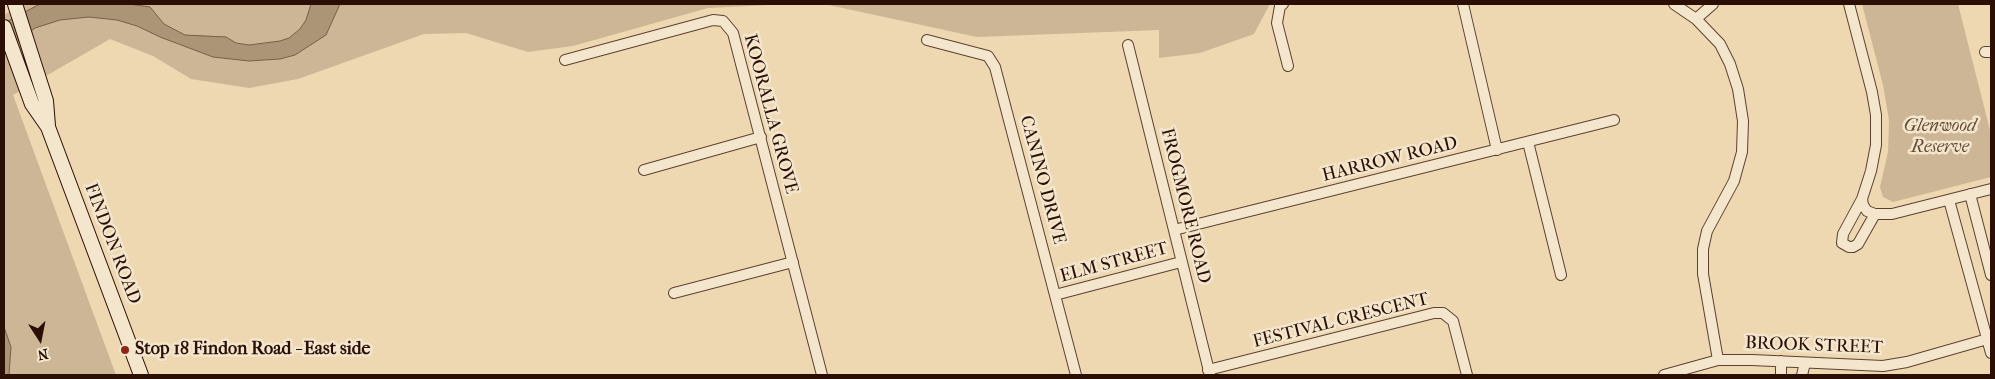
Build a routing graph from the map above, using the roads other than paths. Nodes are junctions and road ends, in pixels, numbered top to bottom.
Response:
1 (15, 4) edge
2 (1283, 4) edge
3 (1463, 4) edge
4 (1674, 4) edge
5 (1713, 4) edge
6 (1849, 4) edge
7 (1696, 19) junction
8 (4, 27) edge
9 (927, 40) dead end
10 (1128, 45) dead end
11 (565, 60) dead end
12 (1288, 66) dead end
13 (1614, 120) dead end
14 (48, 127) junction
15 (760, 137) junction
16 (1528, 142) junction
17 (1497, 150) junction
18 (644, 170) dead end
19 (1991, 189) edge
20 (1970, 194) junction
21 (1862, 198) junction
22 (1950, 200) junction
23 (1875, 214) junction
24 (1174, 230) junction
25 (793, 262) junction
26 (1181, 262) junction
27 (1561, 275) dead end
28 (1991, 275) edge
29 (674, 293) dead end
30 (1055, 295) junction
31 (1989, 339) edge
32 (1991, 353) edge
33 (1718, 360) junction
34 (1781, 361) junction
35 (1805, 363) junction
36 (1209, 373) edge
37 (141, 375) edge
38 (822, 375) edge
39 (1076, 375) edge
40 (1467, 375) edge
41 (1664, 375) edge
42 (1781, 375) edge
43 (1802, 375) edge

1 - 14 main road, FINDON ROAD
2 - 12 street
3 - 17 street
4 - 7 street
5 - 7 street
6 - 21 street
7 - 33 street
8 - 14 main road, FINDON ROAD
9 - 30 street, CANINO DRIVE
10 - 24 street, FROGMORE ROAD
11 - 15 street, KOORALLA GROVE
13 - 16 street, HARROW ROAD
14 - 37 main road, FINDON ROAD
15 - 18 street
15 - 25 street, KOORALLA GROVE
16 - 17 street, HARROW ROAD
16 - 27 street
17 - 24 street, HARROW ROAD
19 - 20 street
20 - 22 street
20 - 28 street
21 - 23 street
21 - 23 street
22 - 23 street
22 - 31 street
24 - 26 street, FROGMORE ROAD
25 - 29 street
25 - 38 street, KOORALLA GROVE
26 - 30 street, ELM STREET
26 - 36 street, FROGMORE ROAD
30 - 39 street, CANINO DRIVE
31 - 32 street
31 - 35 street, BROOK STREET
33 - 34 street, BROOK STREET
33 - 41 street, BROOK STREET
34 - 35 street, BROOK STREET
34 - 42 street
35 - 43 street
36 - 40 street, FESTIVAL CRESCENT

